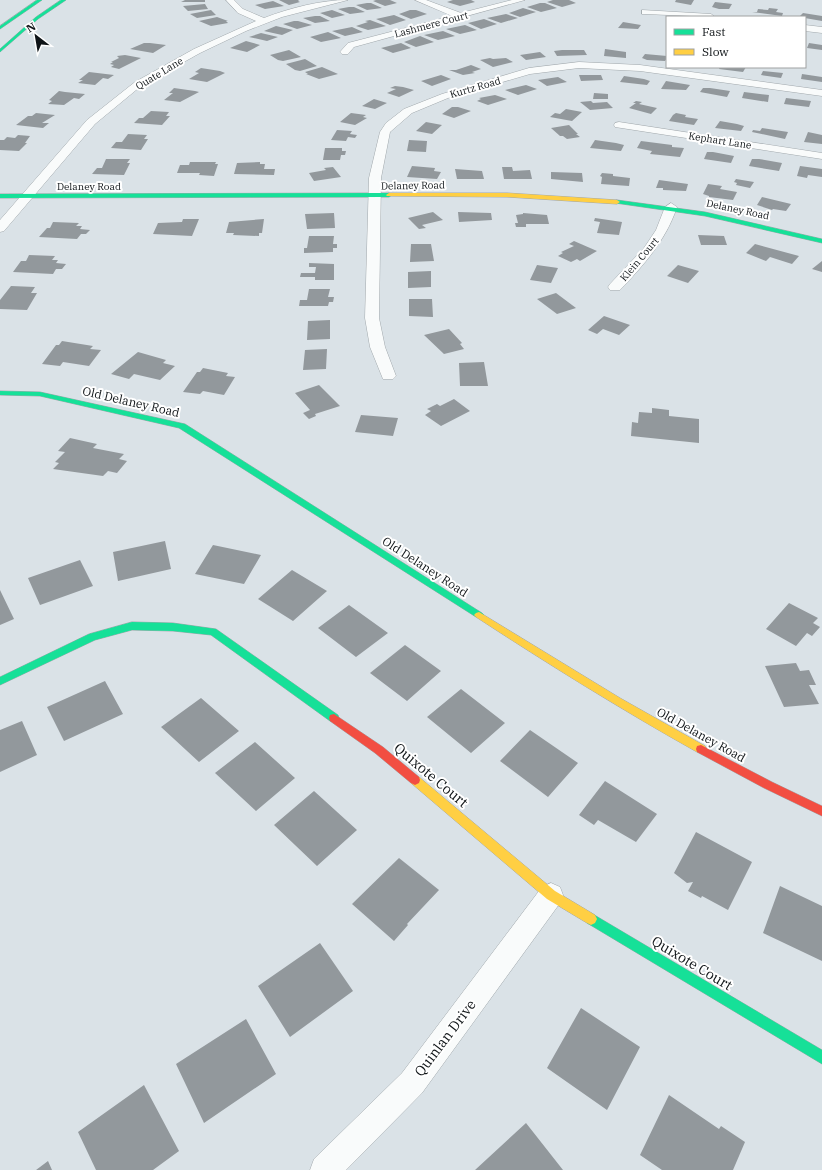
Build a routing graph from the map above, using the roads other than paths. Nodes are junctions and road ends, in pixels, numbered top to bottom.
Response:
1 (40, 0) edge
2 (64, 0) edge
3 (230, 0) edge
4 (344, 0) edge
5 (419, 0) edge
6 (520, 0) edge
7 (645, 12) dead end
8 (461, 16) junction
9 (698, 16) edge
10 (265, 21) junction
11 (0, 28) edge
12 (806, 28) edge
13 (822, 30) edge
14 (0, 51) edge
15 (346, 52) dead end
16 (822, 93) edge
17 (619, 125) dead end
18 (822, 156) edge
19 (0, 196) edge
20 (374, 196) junction
21 (25, 197) junction
22 (670, 207) junction
23 (0, 228) edge
24 (822, 241) edge
25 (615, 287) dead end
26 (388, 376) dead end
27 (0, 393) edge
28 (0, 681) edge
29 (822, 811) edge
30 (551, 895) junction
31 (822, 1057) edge
32 (325, 1170) edge

1 - 11 street
2 - 14 street
3 - 10 street
4 - 10 street, Quate Lane
5 - 8 street
6 - 8 street, Lashmere Court
7 - 9 street
8 - 15 street, Lashmere Court
10 - 21 street, Quate Lane
12 - 13 street
16 - 20 street, Kurtz Road
17 - 18 street, Kephart Lane
19 - 21 street, Delaney Road
20 - 21 street, Delaney Road
20 - 22 street, Delaney Road
20 - 26 street, Kurtz Road
21 - 23 street, Quate Lane
22 - 24 street, Delaney Road
22 - 25 street, Klein Court
27 - 29 street, Old Delaney Road
28 - 30 street, Quixote Court
30 - 31 street, Quixote Court
30 - 32 street, Quinlan Drive

